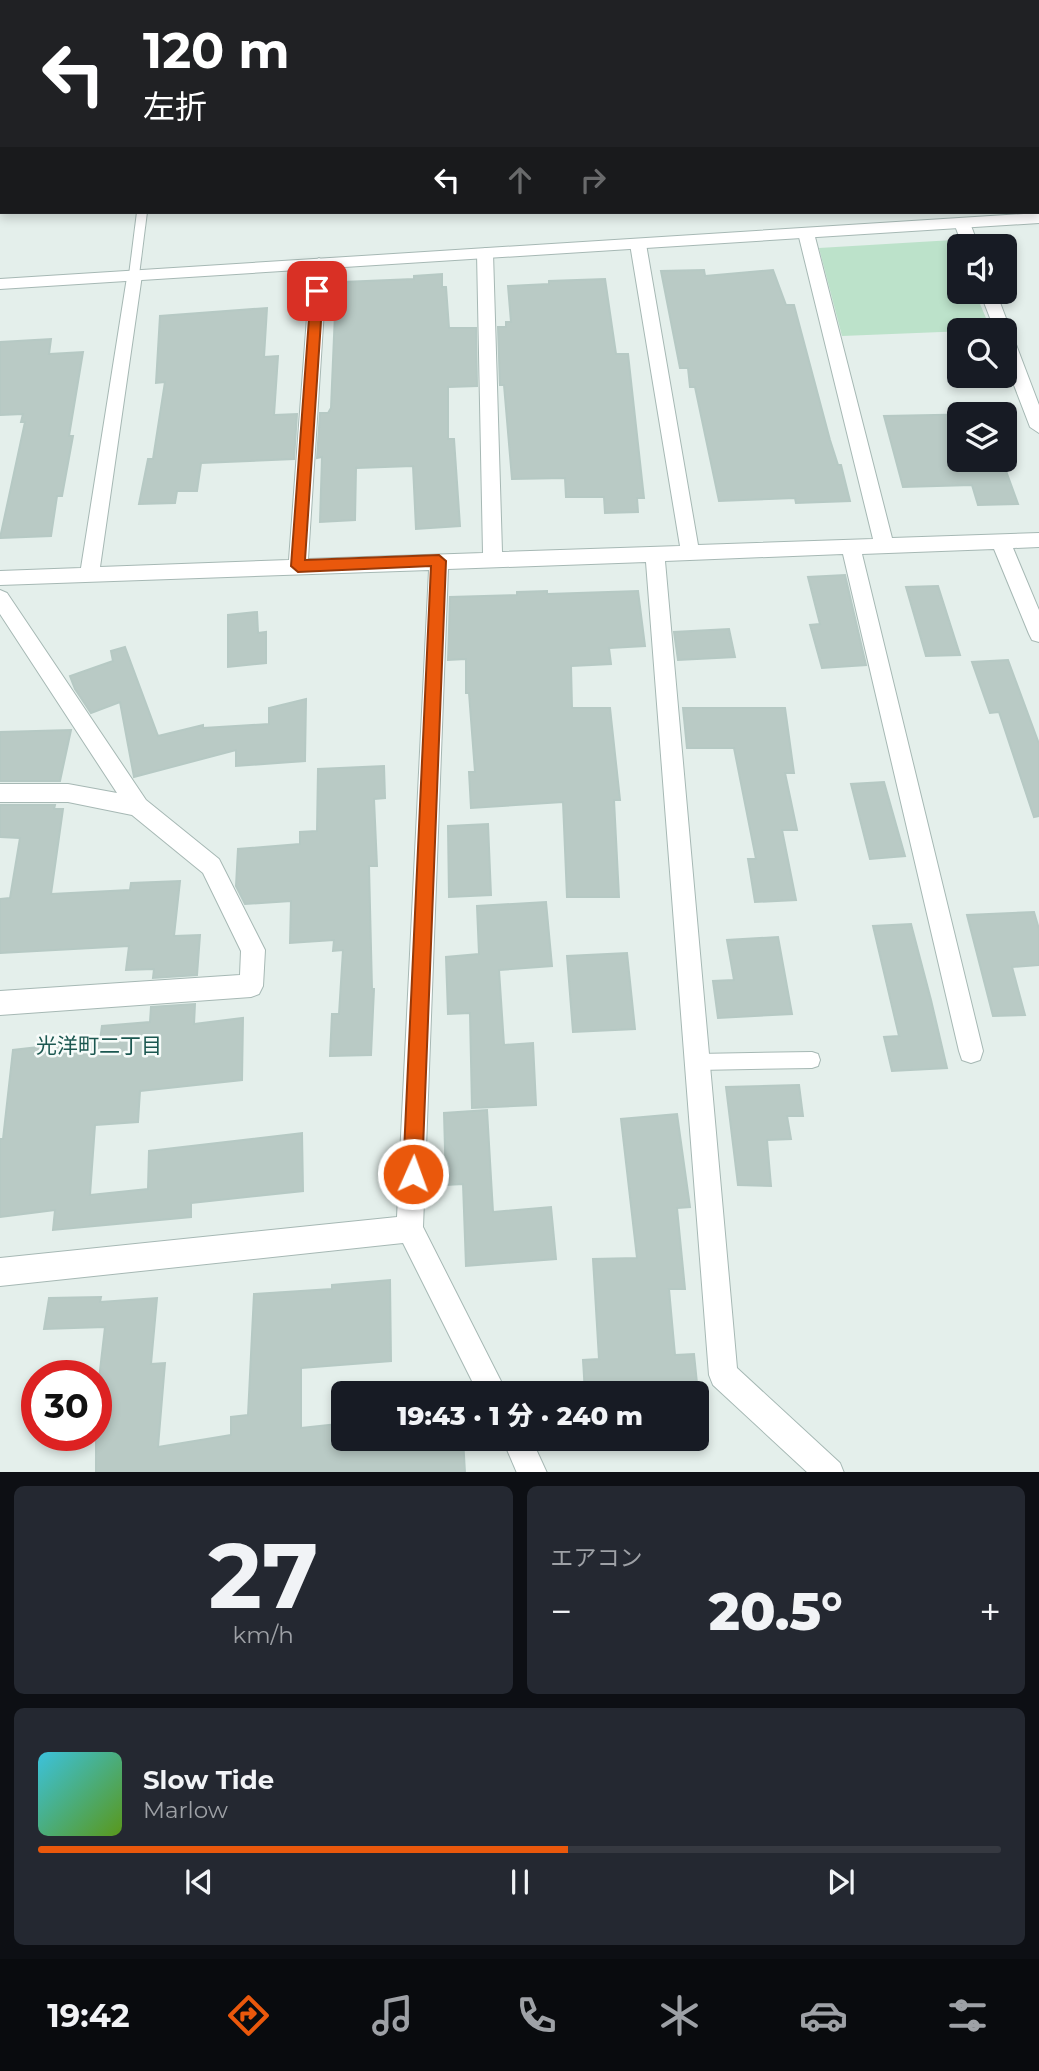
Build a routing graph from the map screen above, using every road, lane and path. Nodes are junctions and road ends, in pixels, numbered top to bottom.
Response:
1 (142, 214) edge
2 (1039, 218) edge
3 (962, 223) junction
4 (806, 233) junction
5 (966, 234) edge
6 (638, 244) junction
7 (485, 253) junction
8 (319, 263) junction
9 (134, 275) junction
10 (0, 284) edge
11 (1017, 370) edge
12 (1039, 427) edge
13 (1039, 540) edge
14 (1001, 542) junction
15 (884, 545) junction
16 (851, 546) junction
17 (690, 552) junction
18 (655, 553) junction
19 (493, 558) junction
20 (439, 561) junction
21 (298, 566) junction
22 (89, 575) junction
23 (0, 578) edge
24 (0, 598) edge
25 (1039, 634) edge
26 (0, 793) edge
27 (138, 807) junction
28 (0, 1003) edge
29 (971, 1051) dead end
30 (812, 1060) dead end
31 (697, 1062) junction
32 (410, 1229) junction
33 (0, 1272) edge
34 (487, 1381) edge
35 (522, 1451) edge
36 (533, 1472) edge
37 (830, 1472) edge

1 - 9 lane
2 - 3 street
3 - 4 street
3 - 5 street
4 - 6 street
4 - 15 street
6 - 7 street
6 - 17 street
7 - 8 street
7 - 19 street
8 - 9 street
8 - 21 street
9 - 10 street
9 - 22 street
11 - 12 street
13 - 14 street
14 - 15 street
14 - 25 street
15 - 16 street
16 - 17 street
16 - 29 street
17 - 18 street
18 - 19 street
18 - 31 street
19 - 20 street
20 - 21 street
20 - 32 street
21 - 22 street
22 - 23 street
24 - 27 street
26 - 27 street
27 - 28 street
30 - 31 lane
31 - 37 street
32 - 33 street
32 - 34 street
35 - 36 street

